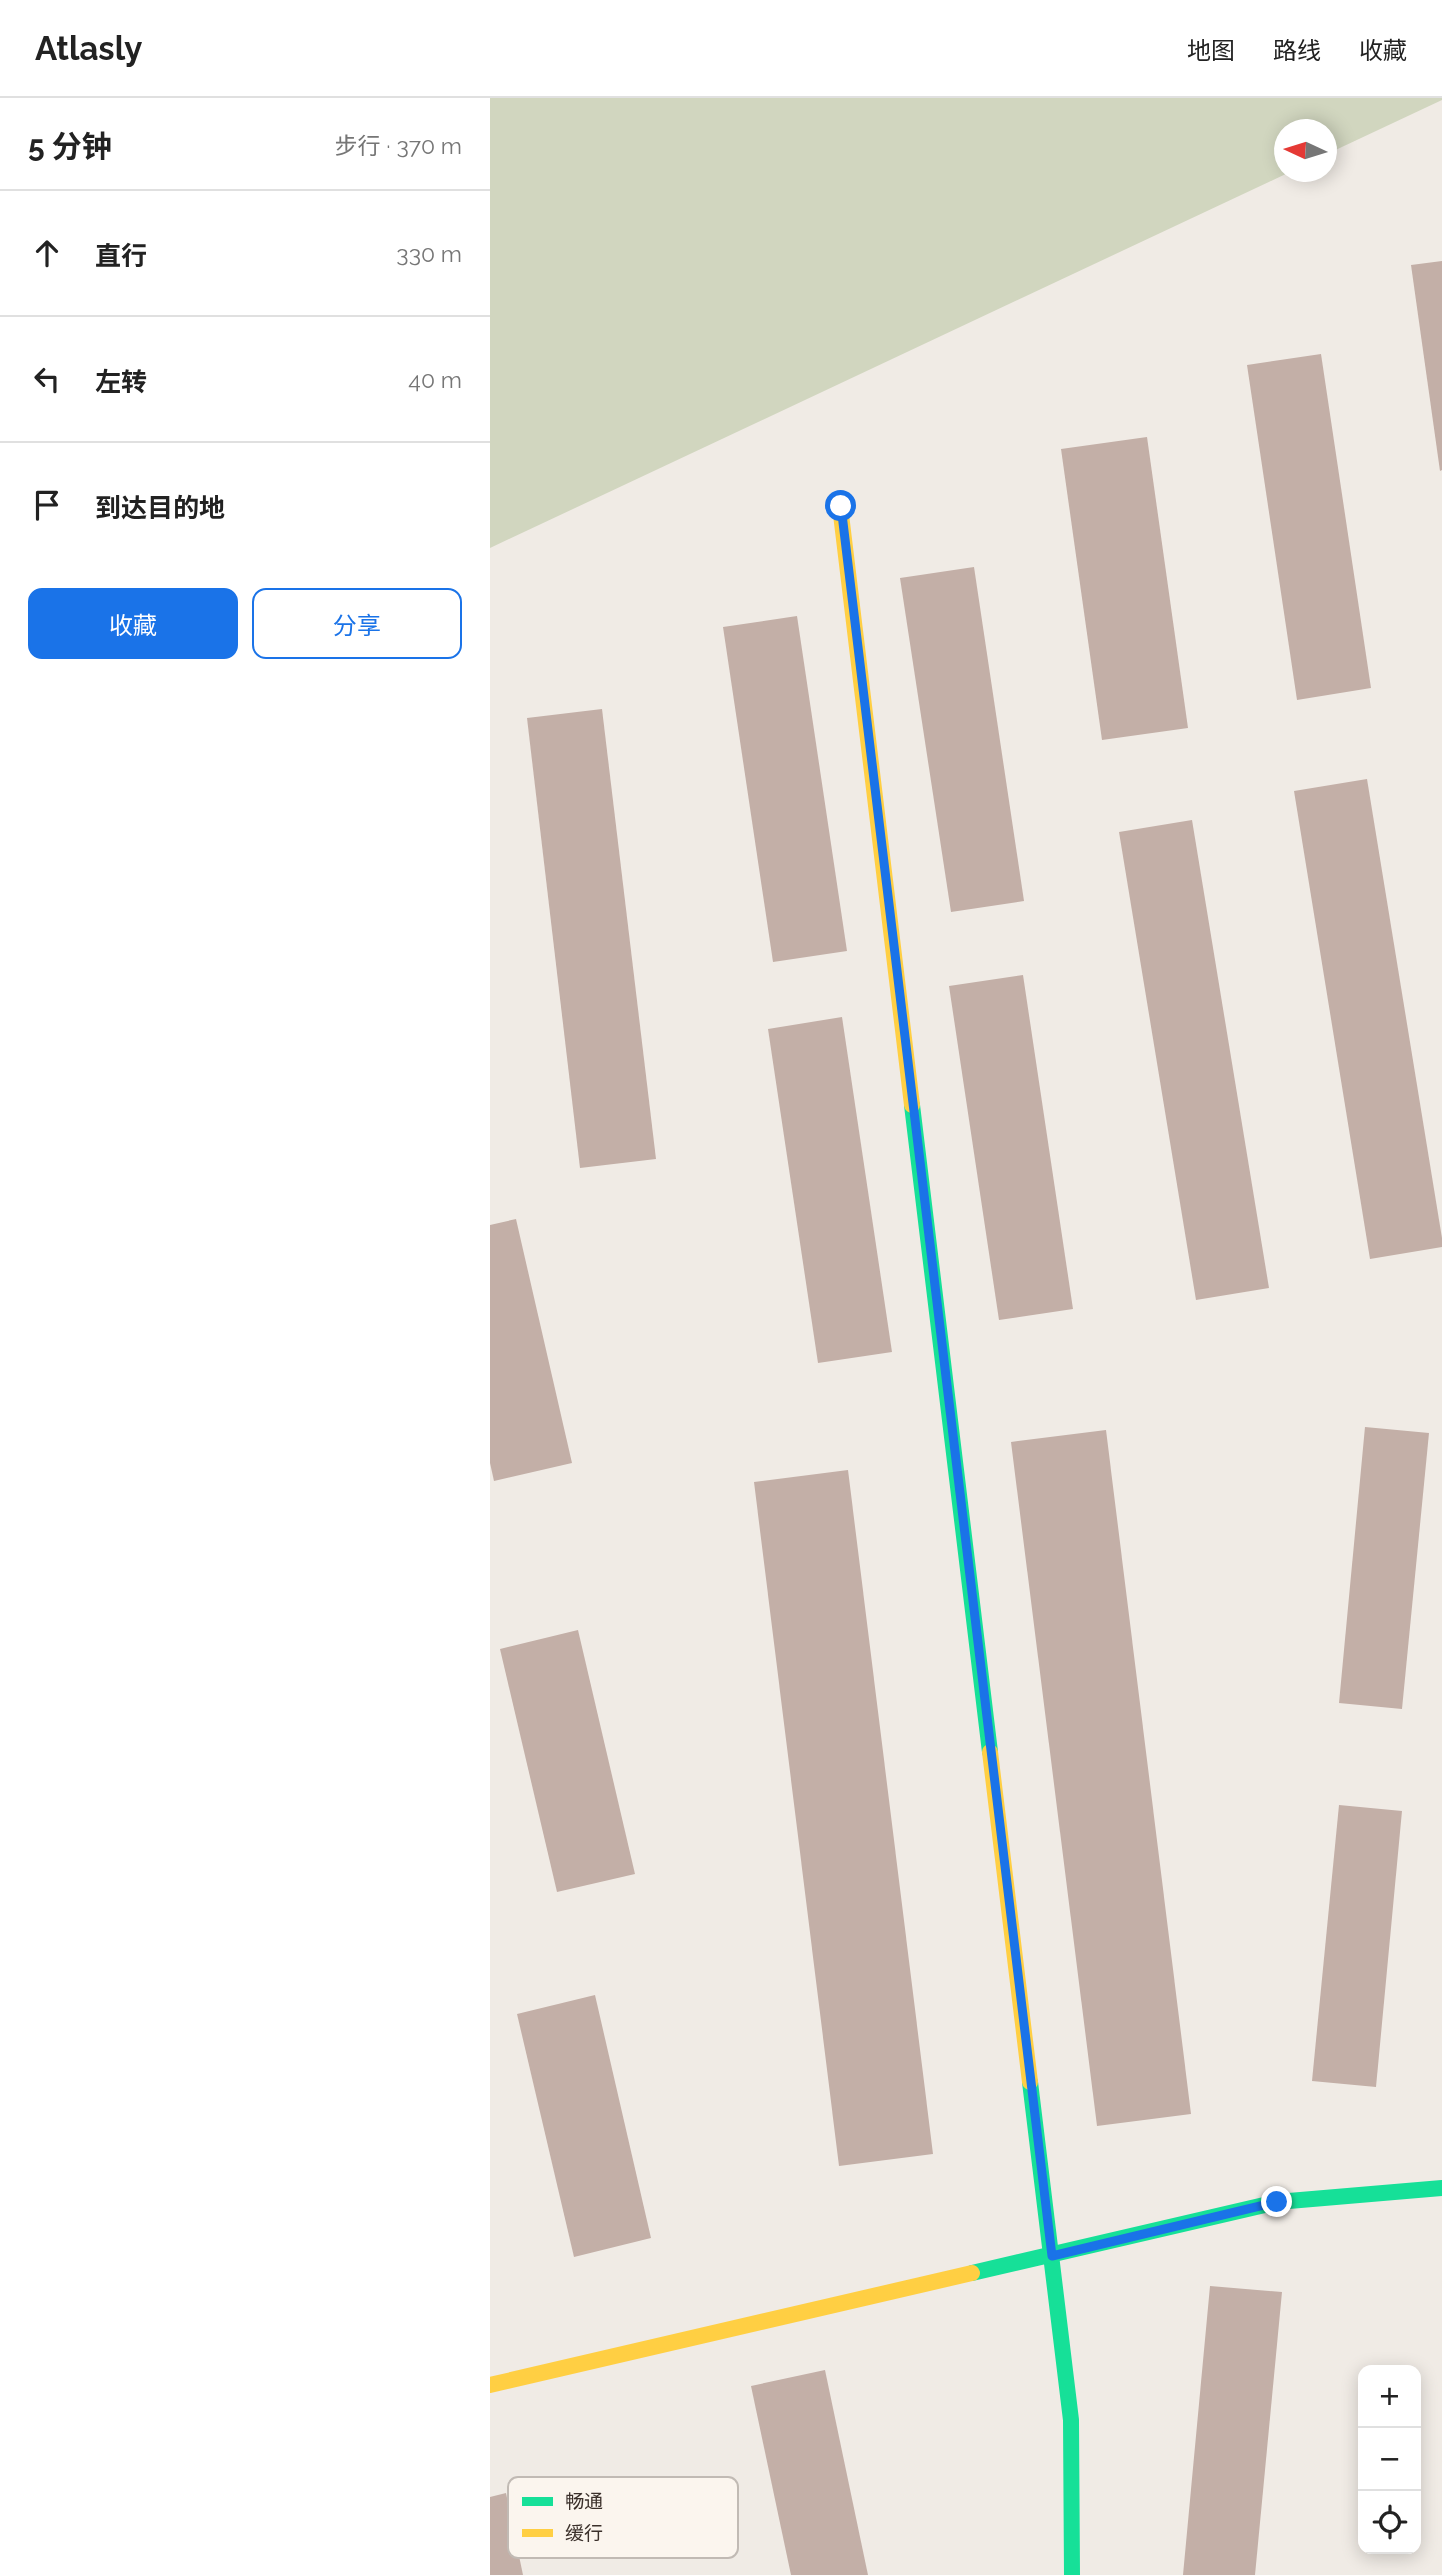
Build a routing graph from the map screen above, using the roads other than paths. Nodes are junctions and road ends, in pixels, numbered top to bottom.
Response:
1 (841, 506) dead end
2 (1442, 2188) edge
3 (1052, 2256) junction
4 (490, 2385) edge
5 (1072, 2575) edge

1 - 3 street
2 - 3 street
3 - 4 street
3 - 5 street

